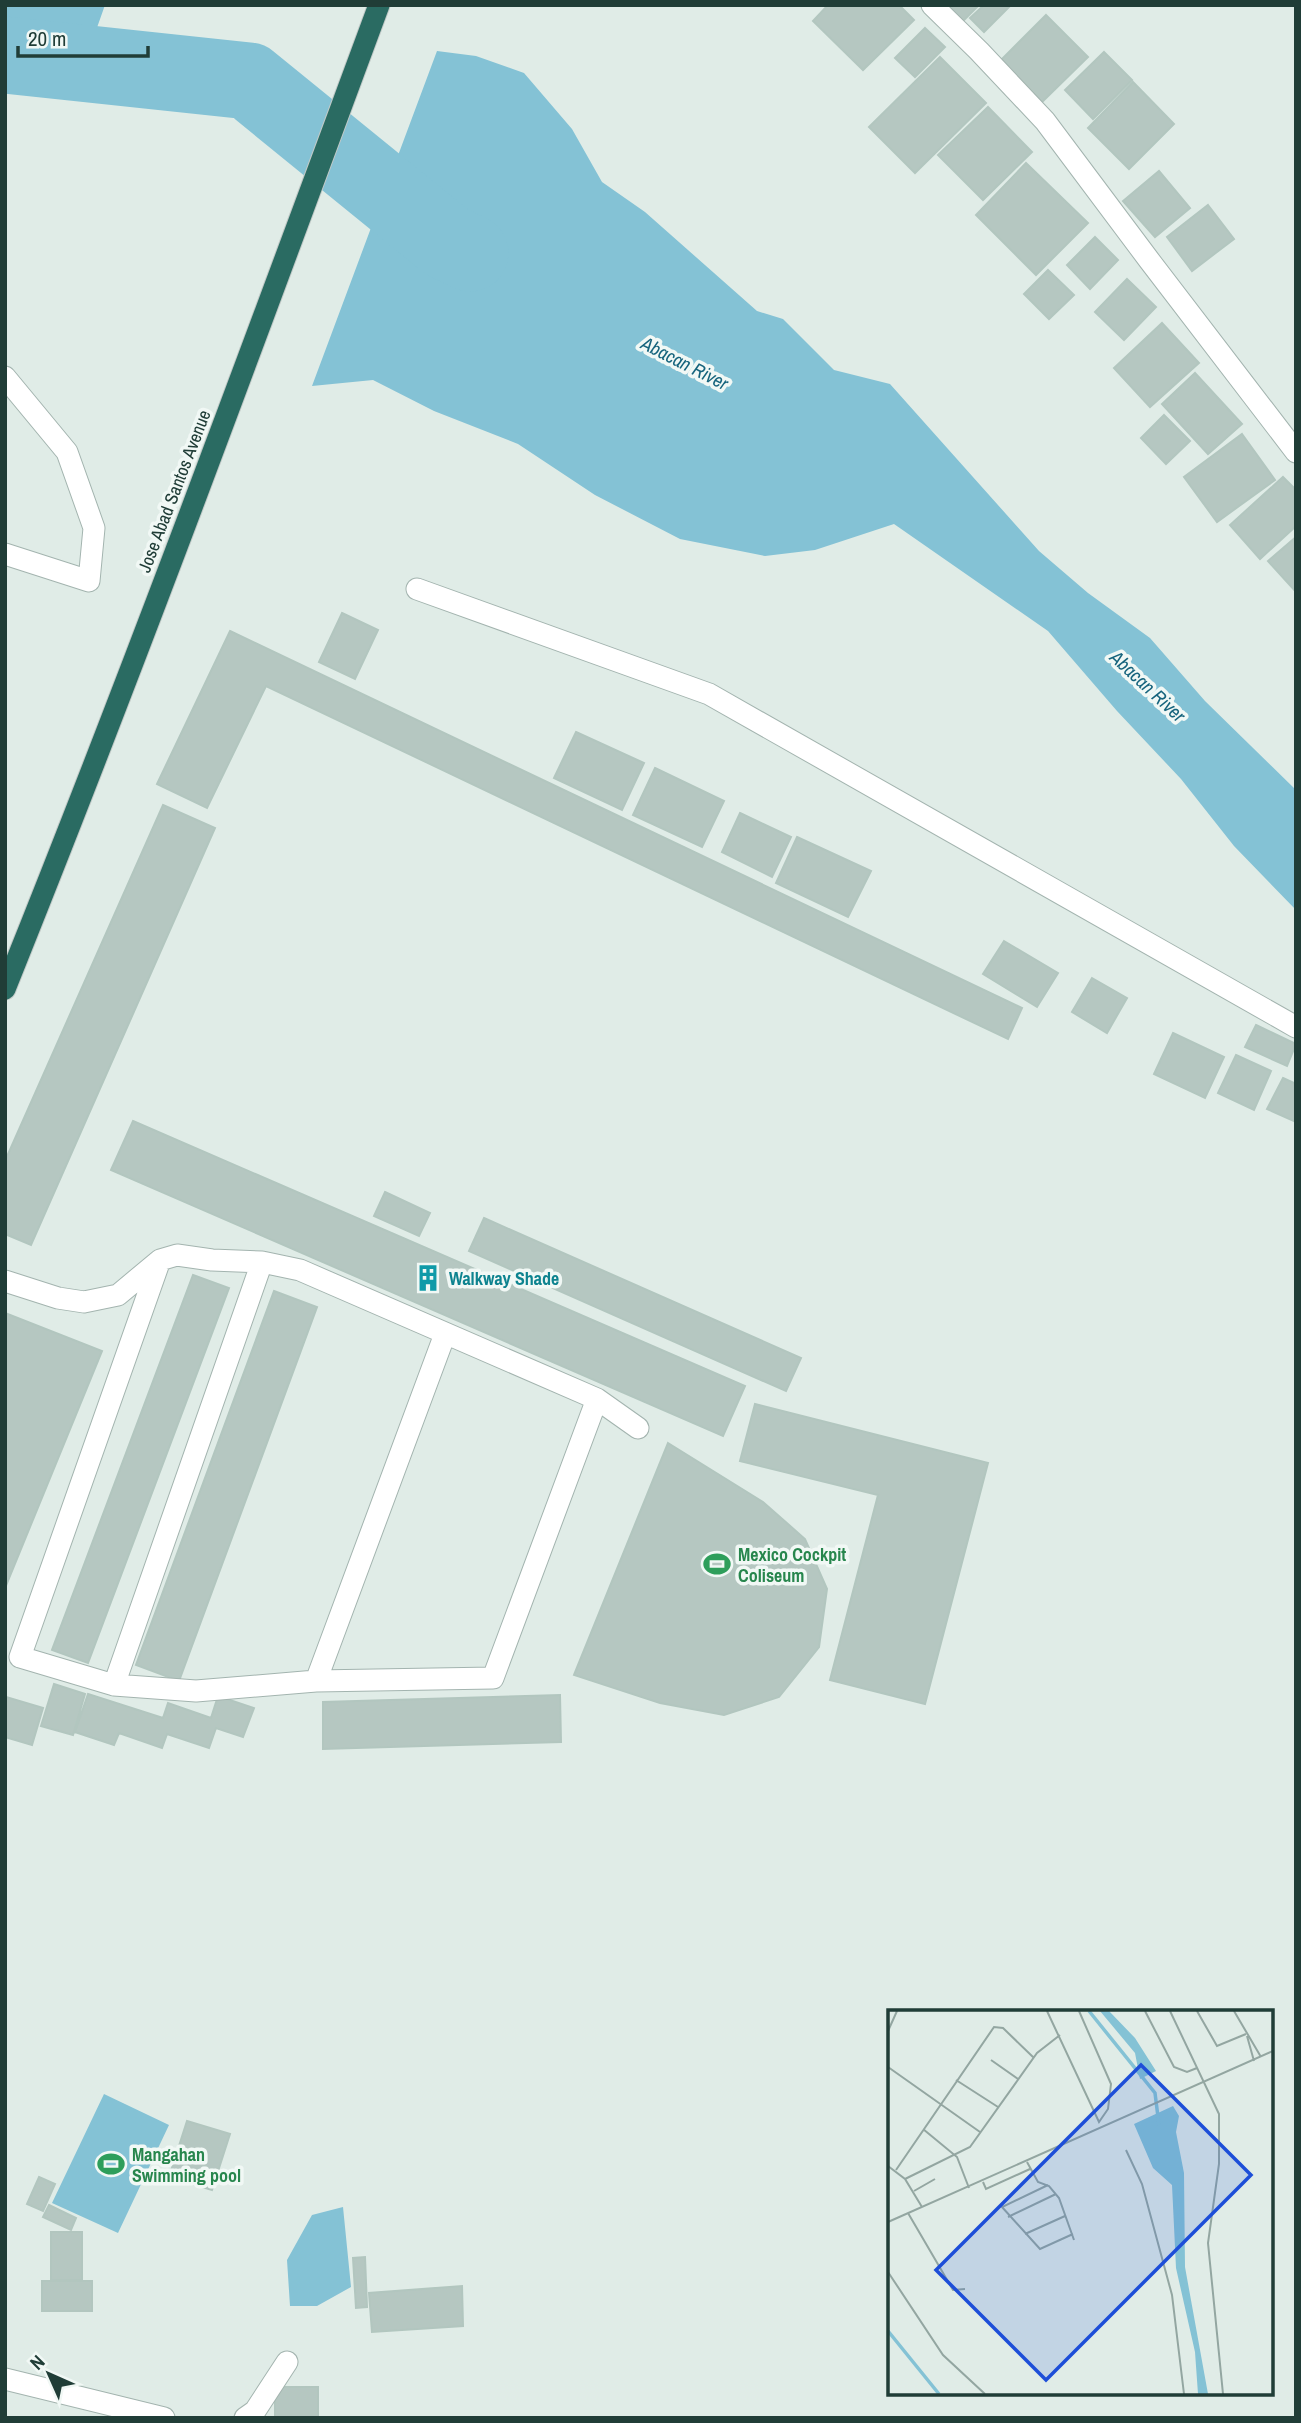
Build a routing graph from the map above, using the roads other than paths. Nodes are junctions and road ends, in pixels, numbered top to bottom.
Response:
1 (379, 5) edge
2 (932, 5) edge
3 (5, 377) edge
4 (1296, 452) edge
5 (5, 554) edge
6 (417, 589) dead end
7 (5, 989) edge
8 (1296, 1027) edge
9 (160, 1260) junction
10 (262, 1262) junction
11 (5, 1281) edge
12 (445, 1334) junction
13 (597, 1399) junction
14 (638, 1428) dead end
15 (316, 1681) junction
16 (114, 1685) junction
17 (287, 2362) dead end
18 (5, 2379) edge
19 (164, 2418) edge
20 (245, 2418) edge

1 - 7 highway, Jose Abad Santos Avenue
2 - 4 street
3 - 5 street
6 - 8 street
9 - 10 street
9 - 11 street
9 - 16 street
10 - 12 street
10 - 16 street
12 - 13 street
12 - 15 street
13 - 14 street
13 - 15 street
15 - 16 street
17 - 20 street
18 - 19 street

